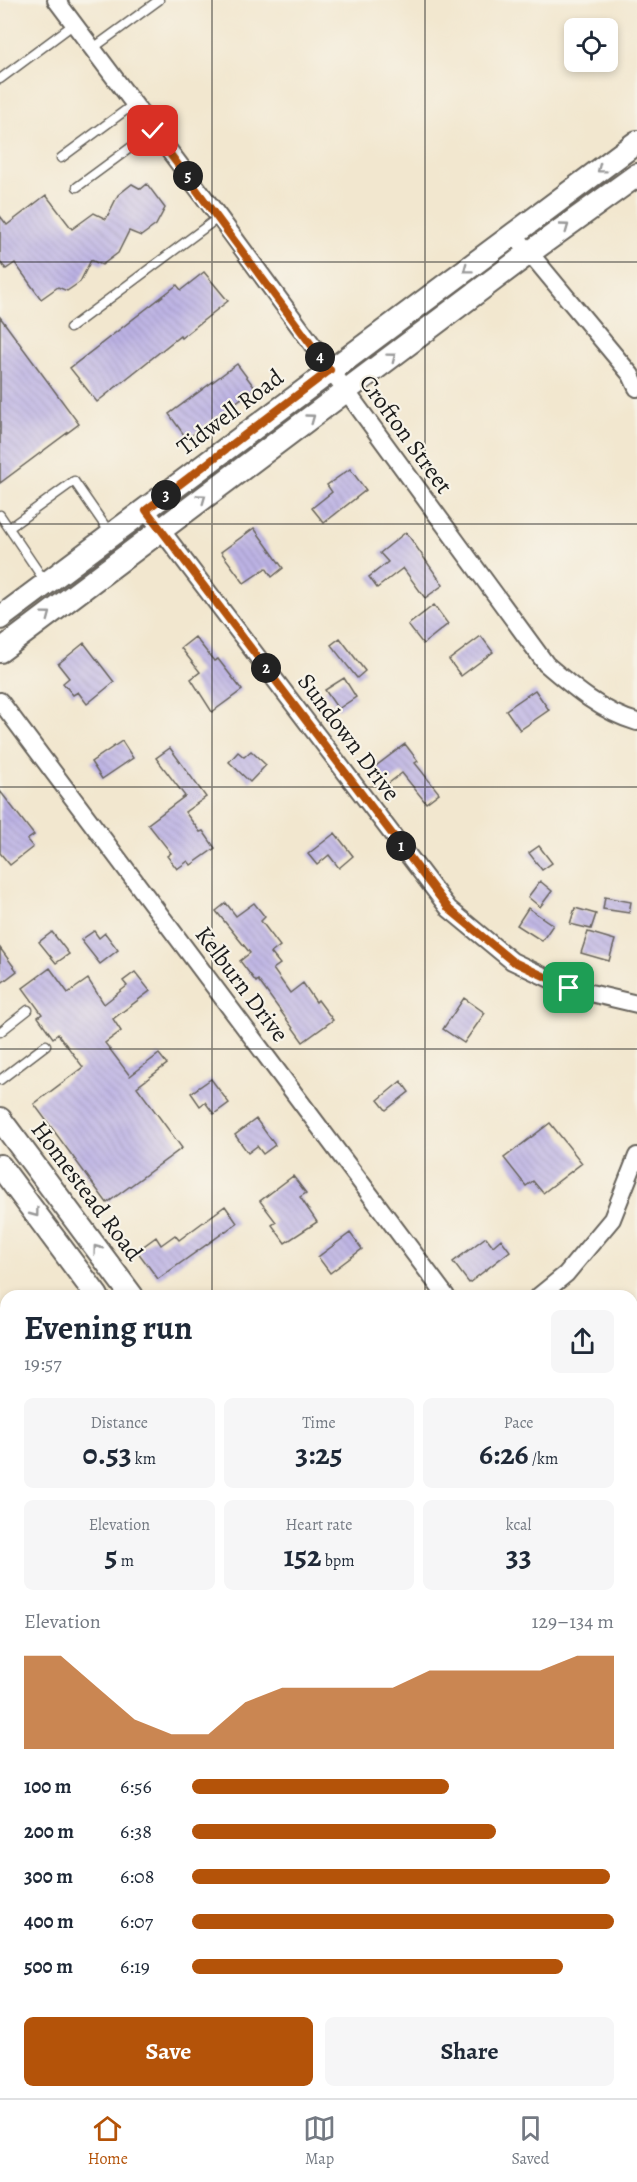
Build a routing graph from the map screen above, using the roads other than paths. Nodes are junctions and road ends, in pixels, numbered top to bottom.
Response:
1 (56, 0) edge
2 (159, 0) edge
3 (74, 24) junction
4 (92, 49) junction
5 (0, 79) edge
6 (134, 104) junction
7 (153, 131) junction
8 (637, 142) edge
9 (61, 158) dead end
10 (637, 175) edge
11 (77, 187) dead end
12 (219, 217) junction
13 (514, 234) junction
14 (530, 253) junction
15 (70, 328) dead end
16 (330, 370) junction
17 (637, 388) edge
18 (346, 392) junction
19 (146, 510) junction
20 (0, 515) edge
21 (9, 528) junction
22 (160, 529) junction
23 (112, 535) junction
24 (47, 584) junction
25 (0, 618) edge
26 (0, 651) edge
27 (0, 701) edge
28 (637, 722) edge
29 (637, 1004) edge
30 (28, 1010) dead end
31 (0, 1032) edge
32 (46, 1046) dead end
33 (0, 1080) edge
34 (0, 1119) edge
35 (637, 1156) edge
36 (0, 1166) edge
37 (37, 1169) junction
38 (17, 1189) junction
39 (93, 1290) edge
40 (128, 1290) edge
41 (442, 1290) edge
42 (546, 1290) edge

1 - 3 street, Crofton Street
2 - 4 lane
3 - 4 street, Crofton Street
3 - 5 lane
4 - 6 street, Crofton Street
6 - 7 street, Crofton Street
6 - 9 lane
7 - 11 lane
7 - 12 street, Crofton Street
8 -> 13 main road, Tidwell Road
14 -> 10 main road
12 - 15 lane
12 - 16 street, Crofton Street
13 - 14 street
13 -> 16 main road, Tidwell Road
14 - 17 street
18 -> 14 main road
16 - 18 street, Crofton Street
16 - 19 main road, Tidwell Road
22 -> 18 main road
18 - 28 street, Crofton Street
19 - 22 street, Sundown Drive
19 - 23 main road, Tidwell Road
20 - 21 lane
21 - 23 lane
21 - 24 lane
26 -> 22 main road
22 - 29 street, Sundown Drive
23 - 24 main road, Tidwell Road
24 - 25 main road, Tidwell Road
27 - 41 street, Kelburn Drive
30 - 31 lane
32 - 33 lane
34 - 37 main road, Homestead Road
35 - 42 street
36 - 38 main road
37 - 38 main road
40 -> 37 main road, Homestead Road
38 -> 39 main road

